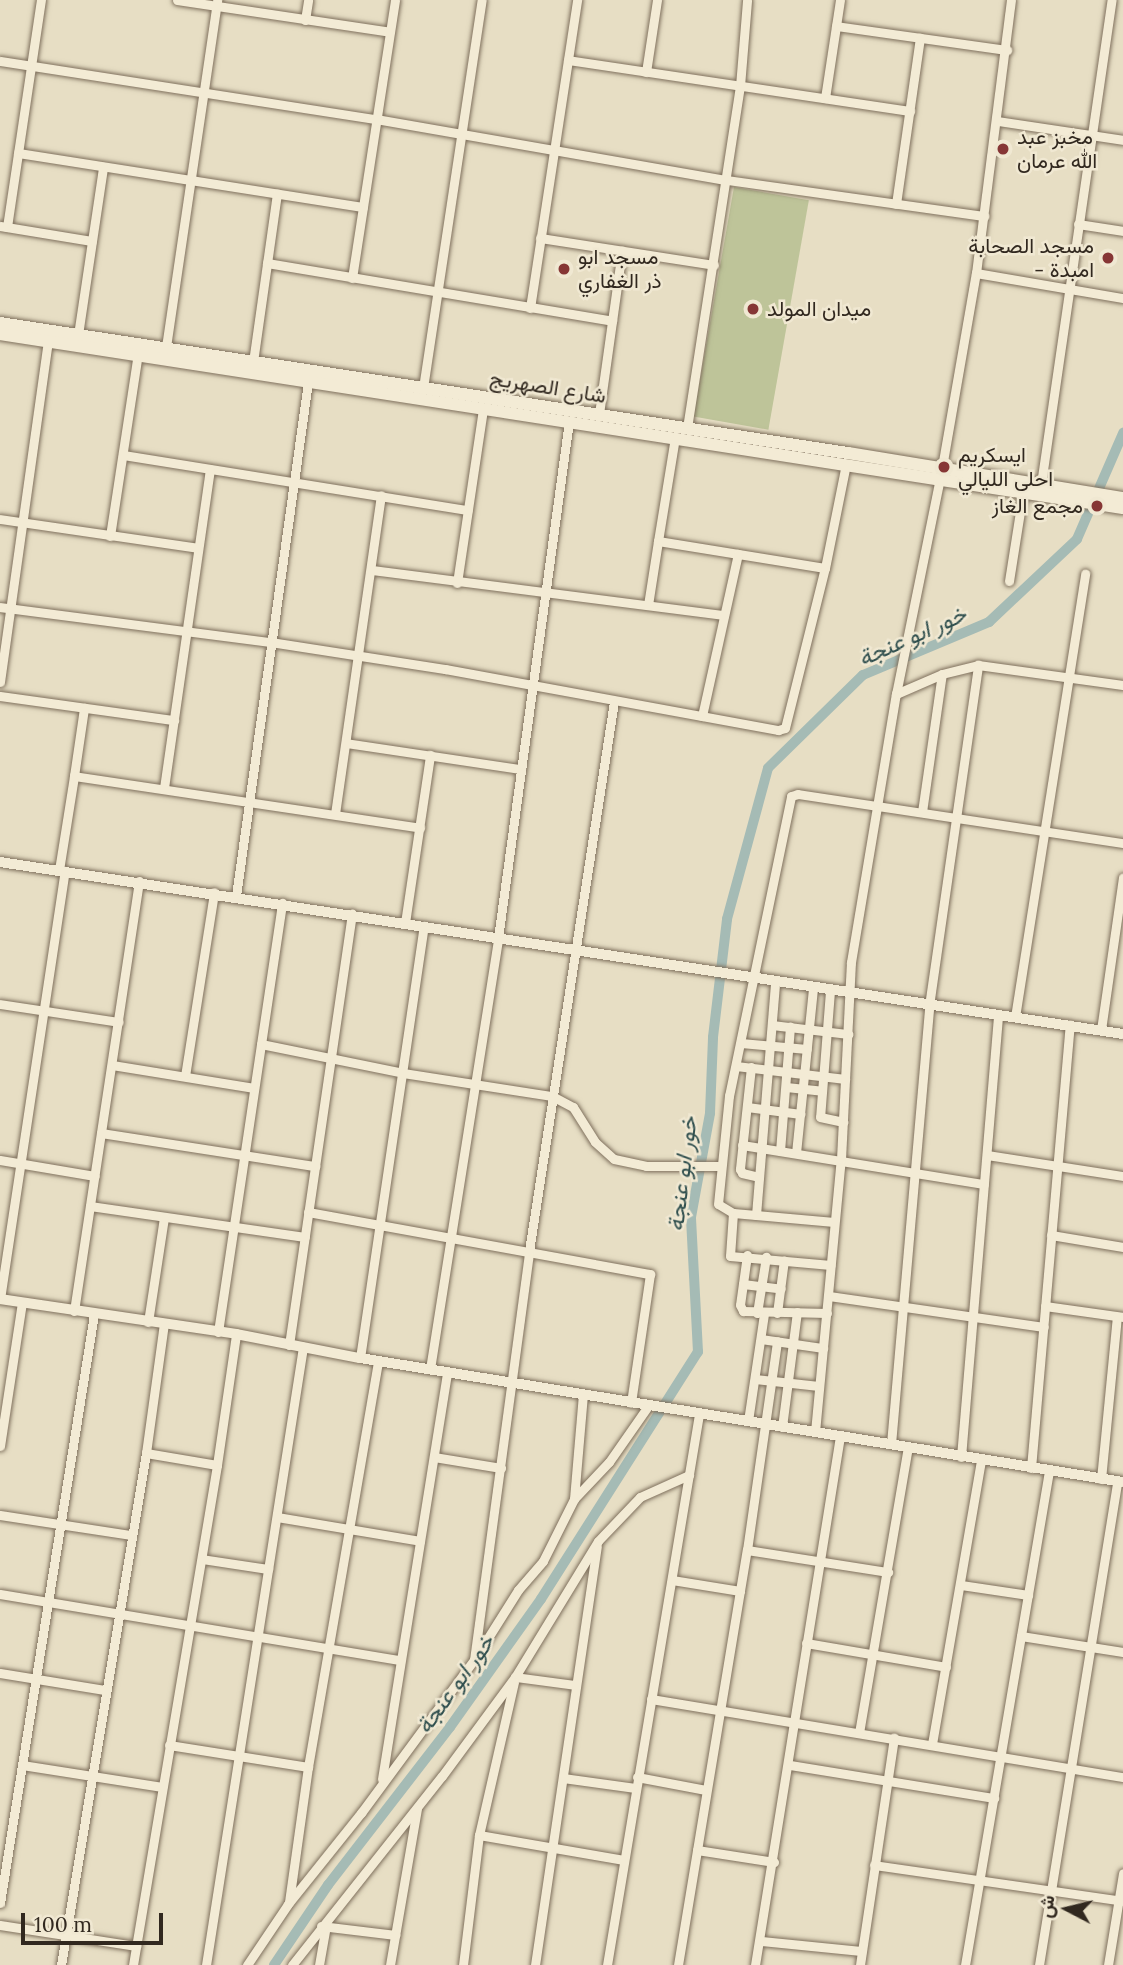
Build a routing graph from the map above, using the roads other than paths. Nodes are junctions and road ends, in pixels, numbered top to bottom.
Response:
1 (41, 0) edge
2 (177, 0) edge
3 (308, 0) edge
4 (395, 0) edge
5 (482, 0) edge
6 (577, 0) edge
7 (657, 0) edge
8 (747, 0) edge
9 (841, 0) edge
10 (1011, 0) edge
11 (1112, 0) edge
12 (217, 3) edge
13 (305, 20) junction
14 (836, 26) junction
15 (390, 32) junction
16 (920, 38) junction
17 (1007, 50) junction
18 (568, 60) junction
19 (0, 61) edge
20 (32, 66) junction
21 (646, 72) junction
22 (740, 86) junction
23 (203, 93) junction
24 (825, 98) junction
25 (909, 111) junction
26 (376, 119) junction
27 (998, 121) junction
28 (461, 134) junction
29 (1091, 134) junction
30 (1123, 140) edge
31 (553, 150) junction
32 (18, 153) junction
33 (103, 167) junction
34 (727, 180) junction
35 (190, 181) junction
36 (277, 194) junction
37 (896, 204) junction
38 (363, 207) junction
39 (984, 216) junction
40 (1078, 224) junction
41 (3, 226) edge
42 (1123, 231) edge
43 (540, 237) junction
44 (92, 241) junction
45 (622, 251) junction
46 (267, 263) junction
47 (714, 265) junction
48 (976, 273) junction
49 (352, 278) junction
50 (1069, 289) junction
51 (438, 291) junction
52 (1123, 298) edge
53 (530, 308) junction
54 (612, 321) junction
55 (0, 323) edge
56 (0, 334) edge
57 (78, 335) junction
58 (48, 342) junction
59 (166, 347) junction
60 (138, 354) junction
61 (253, 362) junction
62 (308, 382) junction
63 (424, 388) junction
64 (484, 408) junction
65 (599, 414) junction
66 (569, 422) junction
67 (687, 428) junction
68 (675, 438) junction
69 (123, 455) junction
70 (846, 464) junction
71 (210, 469) junction
72 (940, 473) junction
73 (293, 483) junction
74 (1041, 484) junction
75 (1023, 493) junction
76 (382, 495) junction
77 (1087, 498) junction
78 (1112, 500) edge
79 (1123, 508) edge
80 (468, 510) junction
81 (0, 519) edge
82 (24, 522) junction
83 (110, 536) junction
84 (657, 541) junction
85 (198, 548) junction
86 (738, 554) junction
87 (825, 568) junction
88 (372, 570) junction
89 (1085, 573) dead end
90 (1009, 580) dead end
91 (457, 583) junction
92 (546, 594) junction
93 (648, 605) junction
94 (0, 607) edge
95 (11, 608) junction
96 (724, 615) junction
97 (187, 631) junction
98 (270, 642) junction
99 (358, 657) junction
100 (978, 665) junction
101 (942, 674) junction
102 (1067, 675) junction
103 (0, 682) edge
104 (533, 685) junction
105 (1123, 685) edge
106 (896, 695) junction
107 (0, 696) edge
108 (614, 701) junction
109 (84, 708) junction
110 (702, 716) junction
111 (174, 720) junction
112 (346, 743) junction
113 (430, 755) junction
114 (521, 769) junction
115 (74, 776) junction
116 (164, 788) junction
117 (248, 801) junction
118 (876, 806) junction
119 (922, 812) junction
120 (335, 814) junction
121 (957, 817) junction
122 (420, 828) junction
123 (1043, 831) junction
124 (1123, 843) edge
125 (0, 862) edge
126 (62, 871) junction
127 (1123, 878) edge
128 (139, 881) junction
129 (214, 892) junction
130 (236, 896) junction
131 (282, 903) junction
132 (352, 915) junction
133 (405, 923) junction
134 (424, 926) junction
135 (498, 938) junction
136 (577, 951) junction
137 (755, 979) junction
138 (775, 983) junction
139 (813, 988) junction
140 (830, 991) junction
141 (851, 994) junction
142 (0, 1004) edge
143 (929, 1006) junction
144 (43, 1011) junction
145 (999, 1015) junction
146 (1015, 1017) junction
147 (119, 1022) junction
148 (772, 1025) junction
149 (1070, 1025) junction
150 (790, 1026) junction
151 (808, 1028) junction
152 (1101, 1030) junction
153 (827, 1031) junction
154 (848, 1034) junction
155 (1123, 1034) edge
156 (741, 1043) junction
157 (261, 1044) junction
158 (770, 1045) junction
159 (789, 1047) junction
160 (807, 1049) junction
161 (332, 1057) junction
162 (112, 1065) junction
163 (736, 1066) junction
164 (751, 1067) junction
165 (768, 1069) junction
166 (787, 1072) junction
167 (403, 1073) junction
168 (805, 1074) junction
169 (185, 1076) junction
170 (823, 1076) junction
171 (845, 1079) junction
172 (474, 1085) junction
173 (786, 1087) junction
174 (254, 1088) junction
175 (804, 1089) junction
176 (822, 1091) junction
177 (552, 1096) junction
178 (747, 1107) junction
179 (820, 1107) junction
180 (763, 1109) junction
181 (802, 1109) junction
182 (784, 1112) junction
183 (727, 1116) junction
184 (744, 1119) junction
185 (842, 1122) junction
186 (101, 1133) junction
187 (742, 1145) junction
188 (761, 1148) junction
189 (780, 1151) junction
190 (796, 1153) junction
191 (243, 1154) junction
192 (987, 1155) junction
193 (841, 1159) junction
194 (0, 1160) edge
195 (21, 1163) junction
196 (315, 1166) junction
197 (720, 1166) junction
198 (1056, 1166) junction
199 (914, 1172) junction
200 (95, 1176) junction
201 (1123, 1176) edge
202 (759, 1177) junction
203 (984, 1184) junction
204 (90, 1206) junction
205 (308, 1212) junction
206 (733, 1213) junction
207 (756, 1215) junction
208 (164, 1217) junction
209 (834, 1222) junction
210 (381, 1225) junction
211 (233, 1226) junction
212 (1051, 1235) junction
213 (450, 1236) junction
214 (305, 1237) junction
215 (1123, 1247) edge
216 (529, 1251) junction
217 (747, 1255) junction
218 (766, 1257) junction
219 (784, 1260) junction
220 (831, 1265) junction
221 (743, 1284) junction
222 (761, 1287) junction
223 (780, 1289) junction
224 (829, 1296) junction
225 (0, 1299) edge
226 (22, 1303) junction
227 (1045, 1306) junction
228 (902, 1307) junction
229 (74, 1311) junction
230 (797, 1312) junction
231 (761, 1313) junction
232 (777, 1313) junction
233 (827, 1313) junction
234 (94, 1314) junction
235 (974, 1317) junction
236 (1120, 1317) edge
237 (148, 1322) junction
238 (164, 1324) junction
239 (1044, 1327) junction
240 (218, 1332) junction
241 (236, 1334) junction
242 (761, 1339) junction
243 (777, 1341) junction
244 (792, 1344) junction
245 (289, 1345) junction
246 (303, 1347) junction
247 (823, 1348) junction
248 (360, 1358) junction
249 (378, 1361) junction
250 (430, 1369) junction
251 (447, 1372) junction
252 (755, 1379) junction
253 (772, 1381) junction
254 (511, 1383) junction
255 (789, 1383) junction
256 (819, 1386) junction
257 (583, 1395) junction
258 (631, 1403) junction
259 (648, 1406) junction
260 (699, 1414) junction
261 (748, 1421) junction
262 (766, 1424) junction
263 (782, 1427) junction
264 (815, 1432) junction
265 (840, 1436) junction
266 (891, 1444) junction
267 (0, 1446) edge
268 (908, 1447) junction
269 (146, 1453) junction
270 (434, 1457) junction
271 (961, 1457) junction
272 (981, 1460) junction
273 (217, 1465) junction
274 (501, 1468) junction
275 (1031, 1468) junction
276 (1049, 1471) junction
277 (689, 1475) junction
278 (1101, 1479) junction
279 (1120, 1481) edge
280 (574, 1499) junction
281 (0, 1515) edge
282 (277, 1517) junction
283 (61, 1525) junction
284 (348, 1529) junction
285 (131, 1535) junction
286 (420, 1541) junction
287 (598, 1541) junction
288 (747, 1550) junction
289 (201, 1559) junction
290 (818, 1561) junction
291 (268, 1569) junction
292 (888, 1572) junction
293 (671, 1580) junction
294 (961, 1585) junction
295 (740, 1591) junction
296 (0, 1594) edge
297 (1027, 1595) junction
298 (49, 1603) junction
299 (119, 1614) junction
300 (189, 1625) junction
301 (258, 1635) junction
302 (1021, 1636) junction
303 (806, 1643) junction
304 (329, 1647) junction
305 (1091, 1647) junction
306 (1123, 1652) edge
307 (874, 1655) junction
308 (400, 1660) junction
309 (474, 1660) junction
310 (946, 1667) junction
311 (0, 1673) edge
312 (515, 1677) junction
313 (36, 1679) junction
314 (575, 1685) junction
315 (105, 1690) junction
316 (651, 1699) junction
317 (720, 1711) junction
318 (795, 1724) junction
319 (859, 1733) junction
320 (894, 1738) junction
321 (932, 1744) junction
322 (169, 1745) junction
323 (1000, 1756) junction
324 (239, 1757) junction
325 (22, 1765) junction
326 (790, 1765) junction
327 (308, 1766) junction
328 (1071, 1767) junction
329 (91, 1775) junction
330 (637, 1777) junction
331 (1123, 1777) edge
332 (563, 1778) junction
333 (382, 1781) junction
334 (886, 1782) junction
335 (163, 1787) junction
336 (635, 1788) junction
337 (706, 1790) junction
338 (994, 1798) junction
339 (417, 1807) junction
340 (479, 1835) junction
341 (552, 1849) junction
342 (697, 1850) junction
343 (624, 1860) junction
344 (774, 1862) junction
345 (874, 1865) junction
346 (1123, 1873) edge
347 (981, 1880) junction
348 (2, 1882) edge
349 (1051, 1890) junction
350 (1121, 1901) edge
351 (0, 1903) edge
352 (288, 1904) junction
353 (0, 1925) edge
354 (323, 1926) junction
355 (65, 1935) junction
356 (395, 1936) junction
357 (761, 1941) junction
358 (136, 1946) junction
359 (862, 1951) junction
360 (61, 1965) edge
361 (133, 1965) edge
362 (206, 1965) edge
363 (247, 1965) edge
364 (292, 1965) edge
365 (319, 1965) edge
366 (390, 1965) edge
367 (463, 1965) edge
368 (535, 1965) edge
369 (607, 1965) edge
370 (678, 1965) edge
371 (755, 1965) edge
372 (860, 1965) edge
373 (965, 1965) edge
374 (1039, 1965) edge
375 (1108, 1965) edge

1 - 20 street
2 - 12 street
3 - 13 street
4 - 15 street
5 - 28 street
6 - 18 street
7 - 21 street
8 - 22 street
9 - 14 street
10 - 17 street
11 - 29 street
12 - 13 street
12 - 23 street
13 - 15 street
14 - 16 street
14 - 24 street
15 - 26 street
16 - 17 street
16 - 25 street
17 - 27 street
18 - 21 street
18 - 31 street
19 - 20 street
20 - 23 street
20 - 32 street
21 - 22 street
22 - 24 street
22 - 34 street
23 - 26 street
23 - 35 street
24 - 25 street
25 - 37 street
26 - 28 street
26 - 38 street
27 - 29 street
27 - 39 street
28 - 31 street
28 - 51 street
29 - 30 street
29 - 40 street
31 - 34 street
31 - 43 street
32 - 33 street
32 - 41 street
33 - 35 street
33 - 44 street
34 - 37 street
34 - 47 street
35 - 36 street
35 - 59 street
36 - 38 street
36 - 46 street
37 - 39 street
38 - 49 street
39 - 48 street
40 - 42 street
40 - 50 street
41 - 44 street
43 - 45 street
43 - 53 street
44 - 57 street
45 - 47 street
45 - 54 street
46 - 49 street
46 - 61 street
47 - 67 street
48 - 50 street
48 - 72 street
49 - 51 street
50 - 52 street
50 - 74 street
51 - 53 street
51 - 63 street
53 - 54 street
54 - 65 street
55 - 57 main road, شارع الصهريج
56 - 58 main road, شارع الصهريج
57 - 59 main road, شارع الصهريج
58 - 60 main road, شارع الصهريج
58 - 82 street
59 - 61 main road, شارع الصهريج
60 - 62 main road, شارع الصهريج
60 - 69 street
61 - 63 main road, شارع الصهريج
62 - 64 main road, شارع الصهريج
62 - 73 street
63 - 65 main road, شارع الصهريج
64 - 66 main road, شارع الصهريج
64 - 80 street
65 - 67 main road, شارع الصهريج
66 - 68 main road, شارع الصهريج
66 - 92 street
67 - 72 main road, شارع الصهريج
68 - 70 main road, شارع الصهريج
68 - 84 street
69 - 71 street
69 - 83 street
70 - 72 main road, شارع الصهريج
70 - 87 street
71 - 73 street
71 - 85 street
72 - 74 main road, شارع الصهريج
72 - 75 main road, شارع الصهريج
72 - 106 street
73 - 76 street
73 - 98 street
74 - 77 main road, شارع الصهريج
75 - 77 main road, شارع الصهريج
75 - 90 street
76 - 80 street
76 - 88 street
77 - 78 main road
78 - 79 main road
80 - 91 street
81 - 82 street
82 - 83 street
82 - 95 street
83 - 85 street
84 - 86 street
84 - 93 street
85 - 97 street
86 - 87 street
86 - 96 street
87 - 110 street
88 - 91 street
88 - 99 street
89 - 102 street
91 - 92 street
92 - 93 street
92 - 104 street
93 - 96 street
94 - 95 street
95 - 97 street
95 - 103 street
96 - 110 street
97 - 98 street
97 - 111 street
98 - 99 street
98 - 117 street
99 - 104 street
99 - 112 street
100 - 101 street
100 - 102 street
100 - 121 street
101 - 106 street
101 - 119 street
102 - 105 street
102 - 123 street
104 - 108 street
104 - 114 street
106 - 118 street
107 - 109 street
108 - 110 street
108 - 136 street
109 - 111 street
109 - 115 street
111 - 116 street
112 - 113 street
112 - 120 street
113 - 114 street
113 - 122 street
114 - 135 street
115 - 116 street
115 - 126 street
116 - 117 street
117 - 120 street
117 - 130 street
118 - 119 street
118 - 137 street
118 - 141 street
119 - 121 street
120 - 122 street
121 - 123 street
121 - 143 street
122 - 133 street
123 - 124 street
123 - 146 street
125 - 126 street
126 - 128 street
126 - 144 street
127 - 152 street
128 - 129 street
128 - 147 street
129 - 130 street
129 - 169 street
130 - 131 street
131 - 132 street
131 - 157 street
132 - 133 street
132 - 161 street
133 - 134 street
134 - 135 street
134 - 167 street
135 - 136 street
135 - 172 street
136 - 137 street
136 - 177 street
137 - 138 street
137 - 156 street
138 - 139 street
138 - 148 street
139 - 140 street
139 - 151 street
140 - 141 street
140 - 153 street
141 - 143 street
141 - 154 street
142 - 144 street
143 - 145 street
143 - 199 street
144 - 147 street
144 - 195 street
145 - 146 street
145 - 192 street
146 - 149 street
147 - 162 street
148 - 150 street
148 - 158 street
149 - 152 street
149 - 198 street
150 - 151 street
150 - 159 street
151 - 153 street
151 - 160 street
152 - 155 street
153 - 154 street
153 - 170 street
154 - 171 street
156 - 158 street
156 - 163 street
157 - 161 street
157 - 174 street
158 - 159 street
158 - 165 street
159 - 160 street
159 - 166 street
160 - 168 street
161 - 167 street
161 - 196 street
162 - 169 street
162 - 186 street
163 - 164 street
163 - 183 street
164 - 165 street
164 - 178 street
165 - 166 street
165 - 180 street
166 - 168 street
166 - 173 street
167 - 172 street
167 - 210 street
168 - 170 street
168 - 175 street
169 - 174 street
170 - 171 street
170 - 176 street
171 - 185 street
172 - 177 street
172 - 213 street
173 - 175 street
173 - 182 street
174 - 191 street
175 - 176 street
175 - 181 street
176 - 179 street
177 - 197 street
177 - 216 street
178 - 180 street
178 - 184 street
179 - 181 street
179 - 185 street
180 - 182 street
180 - 188 street
181 - 182 street
181 - 190 street
182 - 189 street
183 - 184 street
183 - 197 street
184 - 187 street
185 - 193 street
186 - 191 street
186 - 200 street
187 - 188 street
187 - 202 street
188 - 189 street
188 - 202 street
189 - 190 street
190 - 193 street
191 - 196 street
191 - 211 street
192 - 198 street
192 - 203 street
193 - 199 street
193 - 209 street
194 - 195 street
195 - 200 street
195 - 225 street
196 - 205 street
197 - 206 street
198 - 201 street
198 - 212 street
199 - 203 street
199 - 228 street
200 - 204 street
202 - 207 street
203 - 235 street
204 - 208 street
204 - 229 street
205 - 210 street
205 - 214 street
206 - 207 street
206 - 217 street
207 - 209 street
208 - 211 street
208 - 237 street
209 - 220 street
210 - 213 street
210 - 248 street
211 - 214 street
211 - 240 street
212 - 215 street
212 - 227 street
213 - 216 street
213 - 250 street
214 - 245 street
216 - 254 street
216 - 258 street
217 - 218 street
217 - 221 street
218 - 219 street
218 - 222 street
219 - 220 street
219 - 223 street
220 - 224 street
221 - 222 street
221 - 231 street
222 - 223 street
222 - 231 street
223 - 232 street
224 - 228 street
224 - 233 street
225 - 226 street
226 - 229 street
226 - 267 street
227 - 236 street
227 - 239 street
228 - 235 street
228 - 266 street
229 - 234 street
230 - 232 street
230 - 233 street
230 - 244 street
231 - 232 street
231 - 242 street
233 - 247 street
234 - 237 street
234 - 283 street
235 - 239 street
235 - 271 street
236 - 278 street
237 - 238 street
238 - 240 street
238 - 269 street
239 - 275 street
240 - 241 street
241 - 245 street
241 - 273 street
242 - 243 street
242 - 252 street
243 - 244 street
243 - 253 street
244 - 247 street
244 - 255 street
245 - 246 street
246 - 248 street
246 - 282 street
247 - 256 street
248 - 249 street
249 - 250 street
249 - 284 street
250 - 251 street
251 - 254 street
251 - 270 street
252 - 253 street
252 - 261 street
253 - 255 street
253 - 262 street
254 - 257 street
254 - 274 street
255 - 256 street
255 - 263 street
256 - 264 street
257 - 258 street
257 - 280 street
258 - 259 street
259 - 260 street
259 - 280 street
260 - 261 street
260 - 277 street
261 - 262 street
262 - 263 street
262 - 288 street
263 - 264 street
264 - 265 street
265 - 266 street
265 - 290 street
266 - 268 street
268 - 271 street
268 - 292 street
269 - 273 street
269 - 285 street
270 - 274 street
270 - 286 street
271 - 272 street
272 - 275 street
272 - 294 street
273 - 289 street
274 - 309 street
275 - 276 street
276 - 278 street
276 - 297 street
277 - 287 street
277 - 293 street
278 - 279 street
279 - 305 street
280 - 309 street
281 - 283 street
282 - 284 street
282 - 291 street
283 - 285 street
283 - 298 street
284 - 286 street
284 - 304 street
285 - 299 street
286 - 308 street
287 - 312 street
287 - 314 street
288 - 290 street
288 - 295 street
289 - 291 street
289 - 300 street
290 - 292 street
290 - 303 street
291 - 301 street
292 - 307 street
293 - 295 street
293 - 316 street
294 - 297 street
294 - 310 street
295 - 317 street
296 - 298 street
297 - 302 street
298 - 299 street
298 - 313 street
299 - 300 street
299 - 315 street
300 - 301 street
300 - 322 street
301 - 304 street
301 - 324 street
302 - 305 street
302 - 323 street
303 - 307 street
303 - 318 street
304 - 308 street
304 - 327 street
305 - 306 street
305 - 328 street
307 - 310 street
307 - 319 street
308 - 333 street
309 - 333 street
310 - 321 street
311 - 313 street
312 - 314 street
312 - 339 street
312 - 340 street
313 - 315 street
313 - 325 street
314 - 332 street
315 - 329 street
316 - 317 street
316 - 330 street
317 - 318 street
317 - 337 street
318 - 319 street
318 - 326 street
319 - 320 street
320 - 321 street
320 - 334 street
321 - 323 street
322 - 324 street
322 - 335 street
323 - 328 street
323 - 338 street
324 - 327 street
324 - 362 street
325 - 329 street
325 - 348 street
326 - 334 street
326 - 344 street
327 - 352 street
328 - 331 street
328 - 349 street
329 - 335 street
329 - 355 street
330 - 336 street
330 - 337 street
332 - 336 street
332 - 341 street
333 - 352 street
334 - 338 street
334 - 345 street
335 - 358 street
336 - 343 street
337 - 342 street
338 - 347 street
339 - 354 street
339 - 356 street
340 - 341 street
340 - 367 street
341 - 343 street
341 - 368 street
342 - 344 street
342 - 370 street
343 - 369 street
344 - 357 street
345 - 347 street
345 - 359 street
346 - 350 street
347 - 349 street
347 - 373 street
348 - 351 street
349 - 350 street
349 - 374 street
350 - 375 street
352 - 363 street
353 - 355 street
354 - 356 street
354 - 364 street
354 - 365 street
355 - 358 street
355 - 360 street
356 - 366 street
357 - 359 street
357 - 371 street
358 - 361 street
359 - 372 street

